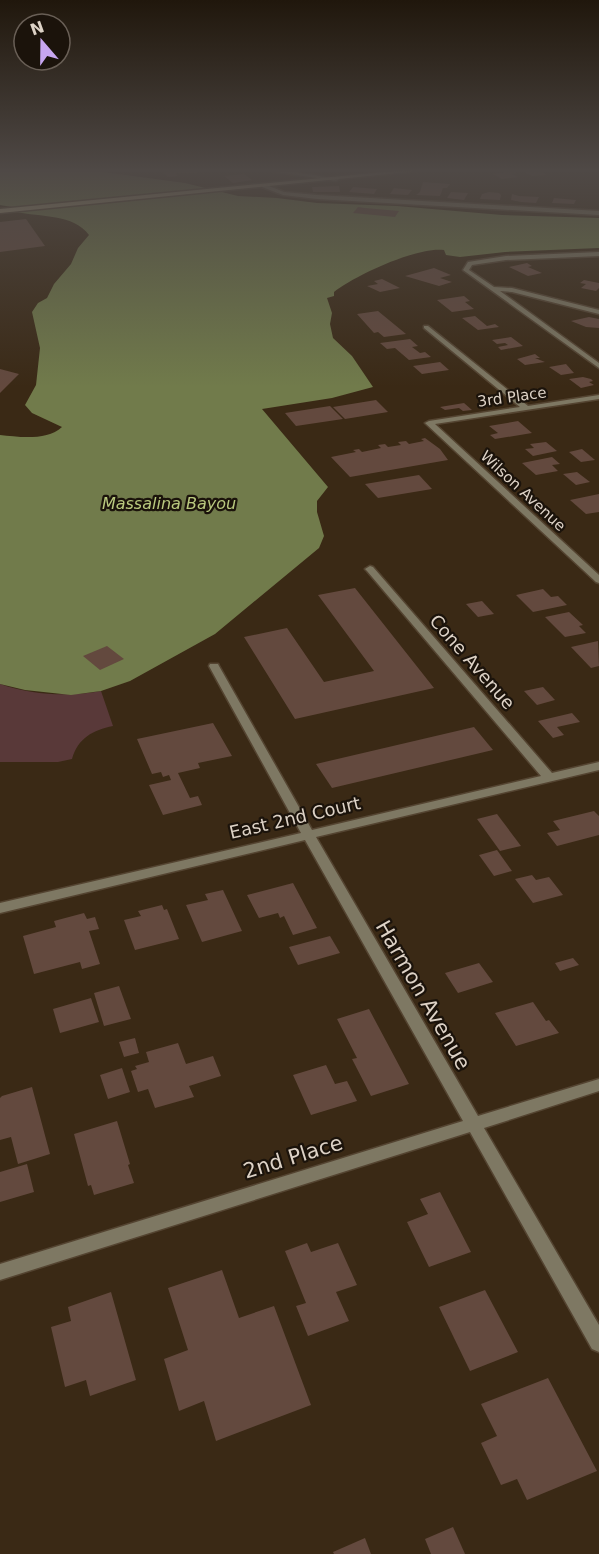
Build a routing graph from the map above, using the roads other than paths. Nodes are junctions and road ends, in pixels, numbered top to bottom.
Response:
1 (599, 255) edge
2 (490, 289) junction
3 (599, 312) edge
4 (426, 327) dead end
5 (599, 366) edge
6 (599, 398) edge
7 (526, 408) junction
8 (429, 423) joint
9 (370, 569) dead end
10 (599, 580) edge
11 (214, 666) dead end
12 (599, 766) edge
13 (549, 777) junction
14 (307, 834) junction
15 (0, 908) edge
16 (599, 1085) edge
17 (473, 1125) junction
18 (0, 1272) edge
19 (599, 1343) edge

1 - 2 street
2 - 3 street
2 - 5 street
4 - 7 street
6 - 7 street, 3rd Place
7 - 8 street, 3rd Place
8 - 10 street, Wilson Avenue
9 - 13 street, Cone Avenue
11 - 14 street, Harmon Avenue
12 - 13 street, East 2nd Court
13 - 14 street, East 2nd Court
14 - 15 street, East 2nd Court
14 - 17 street, Harmon Avenue
16 - 17 street, 2nd Place
17 - 18 street, 2nd Place
17 - 19 street, Harmon Avenue

